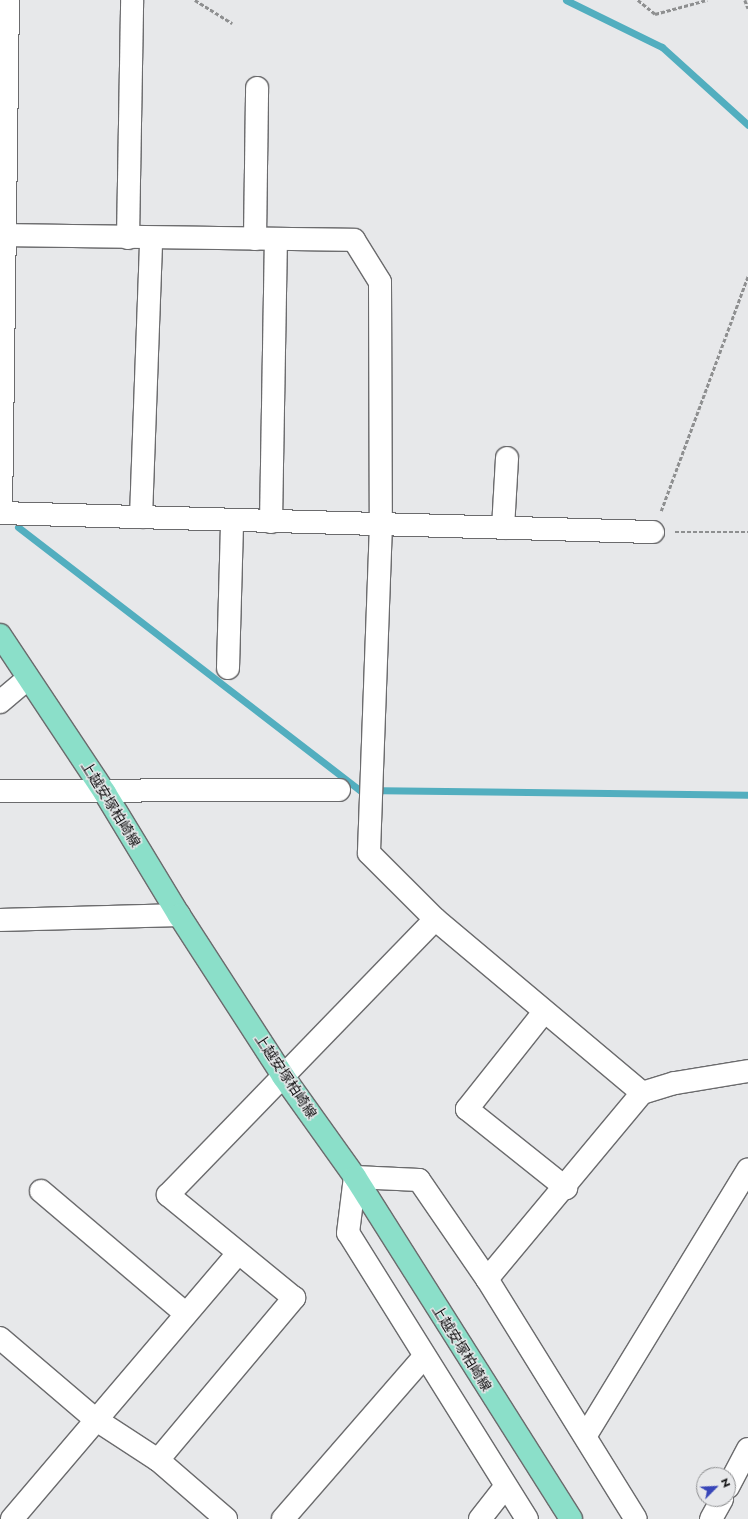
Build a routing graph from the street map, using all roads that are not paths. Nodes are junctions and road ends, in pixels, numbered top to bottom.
1 (8, 0) edge
2 (132, 0) edge
3 (257, 88) dead end
4 (2, 120) edge
5 (6, 236) junction
6 (128, 238) junction
7 (151, 239) junction
8 (265, 240) junction
9 (507, 458) dead end
10 (1, 513) edge
11 (141, 517) junction
12 (232, 522) junction
13 (271, 522) junction
14 (381, 524) junction
15 (503, 528) junction
16 (653, 532) road end
17 (0, 635) edge
18 (228, 668) dead end
19 (27, 679) junction
20 (0, 702) edge
21 (338, 790) dead end
22 (0, 791) edge
23 (106, 793) junction
24 (179, 915) junction
25 (435, 919) junction
26 (0, 920) edge
27 (544, 1012) junction
28 (748, 1072) edge
29 (283, 1076) junction
30 (642, 1093) junction
31 (748, 1170) edge
32 (355, 1177) junction
33 (566, 1188) junction
34 (41, 1191) dead end
35 (238, 1253) junction
36 (487, 1279) junction
37 (186, 1314) junction
38 (0, 1338) edge
39 (424, 1357) junction
40 (95, 1419) junction
41 (586, 1435) junction
42 (748, 1449) edge
43 (158, 1460) junction
44 (736, 1472) edge
45 (505, 1487) junction
46 (718, 1507) edge
47 (12, 1519) edge
48 (226, 1519) edge
49 (283, 1519) edge
50 (480, 1519) edge
51 (527, 1519) edge
52 (570, 1519) edge
53 (636, 1519) edge
54 (711, 1519) edge

1 - 4 street
2 - 6 street
3 - 8 street
4 - 5 street
5 - 6 street
5 - 10 street
6 - 7 street
7 - 8 street
7 - 11 street
8 - 13 street
8 - 14 street
9 - 15 street
10 - 11 street
11 - 12 street
12 - 13 street
12 - 18 street
13 - 14 street
14 - 15 street
14 - 25 street
15 - 16 street
17 - 19 main road, 上越安塚柏崎線
19 - 20 street
19 - 23 main road, 上越安塚柏崎線
21 - 23 street
22 - 23 street
23 - 24 main road, 上越安塚柏崎線
24 - 26 street
24 - 29 main road, 上越安塚柏崎線
25 - 27 street
25 - 29 street
27 - 30 street
27 - 33 street
28 - 30 street
29 - 32 main road, 上越安塚柏崎線
29 - 35 street
30 - 33 street
31 - 41 street
32 - 36 street
32 - 39 street
32 - 52 main road, 上越安塚柏崎線
33 - 36 street
34 - 37 street
35 - 37 street
35 - 43 street
36 - 41 street
37 - 40 street
38 - 40 street
39 - 45 street
39 - 49 street
40 - 43 street
40 - 47 street
41 - 53 street
42 - 44 street
43 - 48 street
45 - 50 street
45 - 51 street
46 - 54 street

